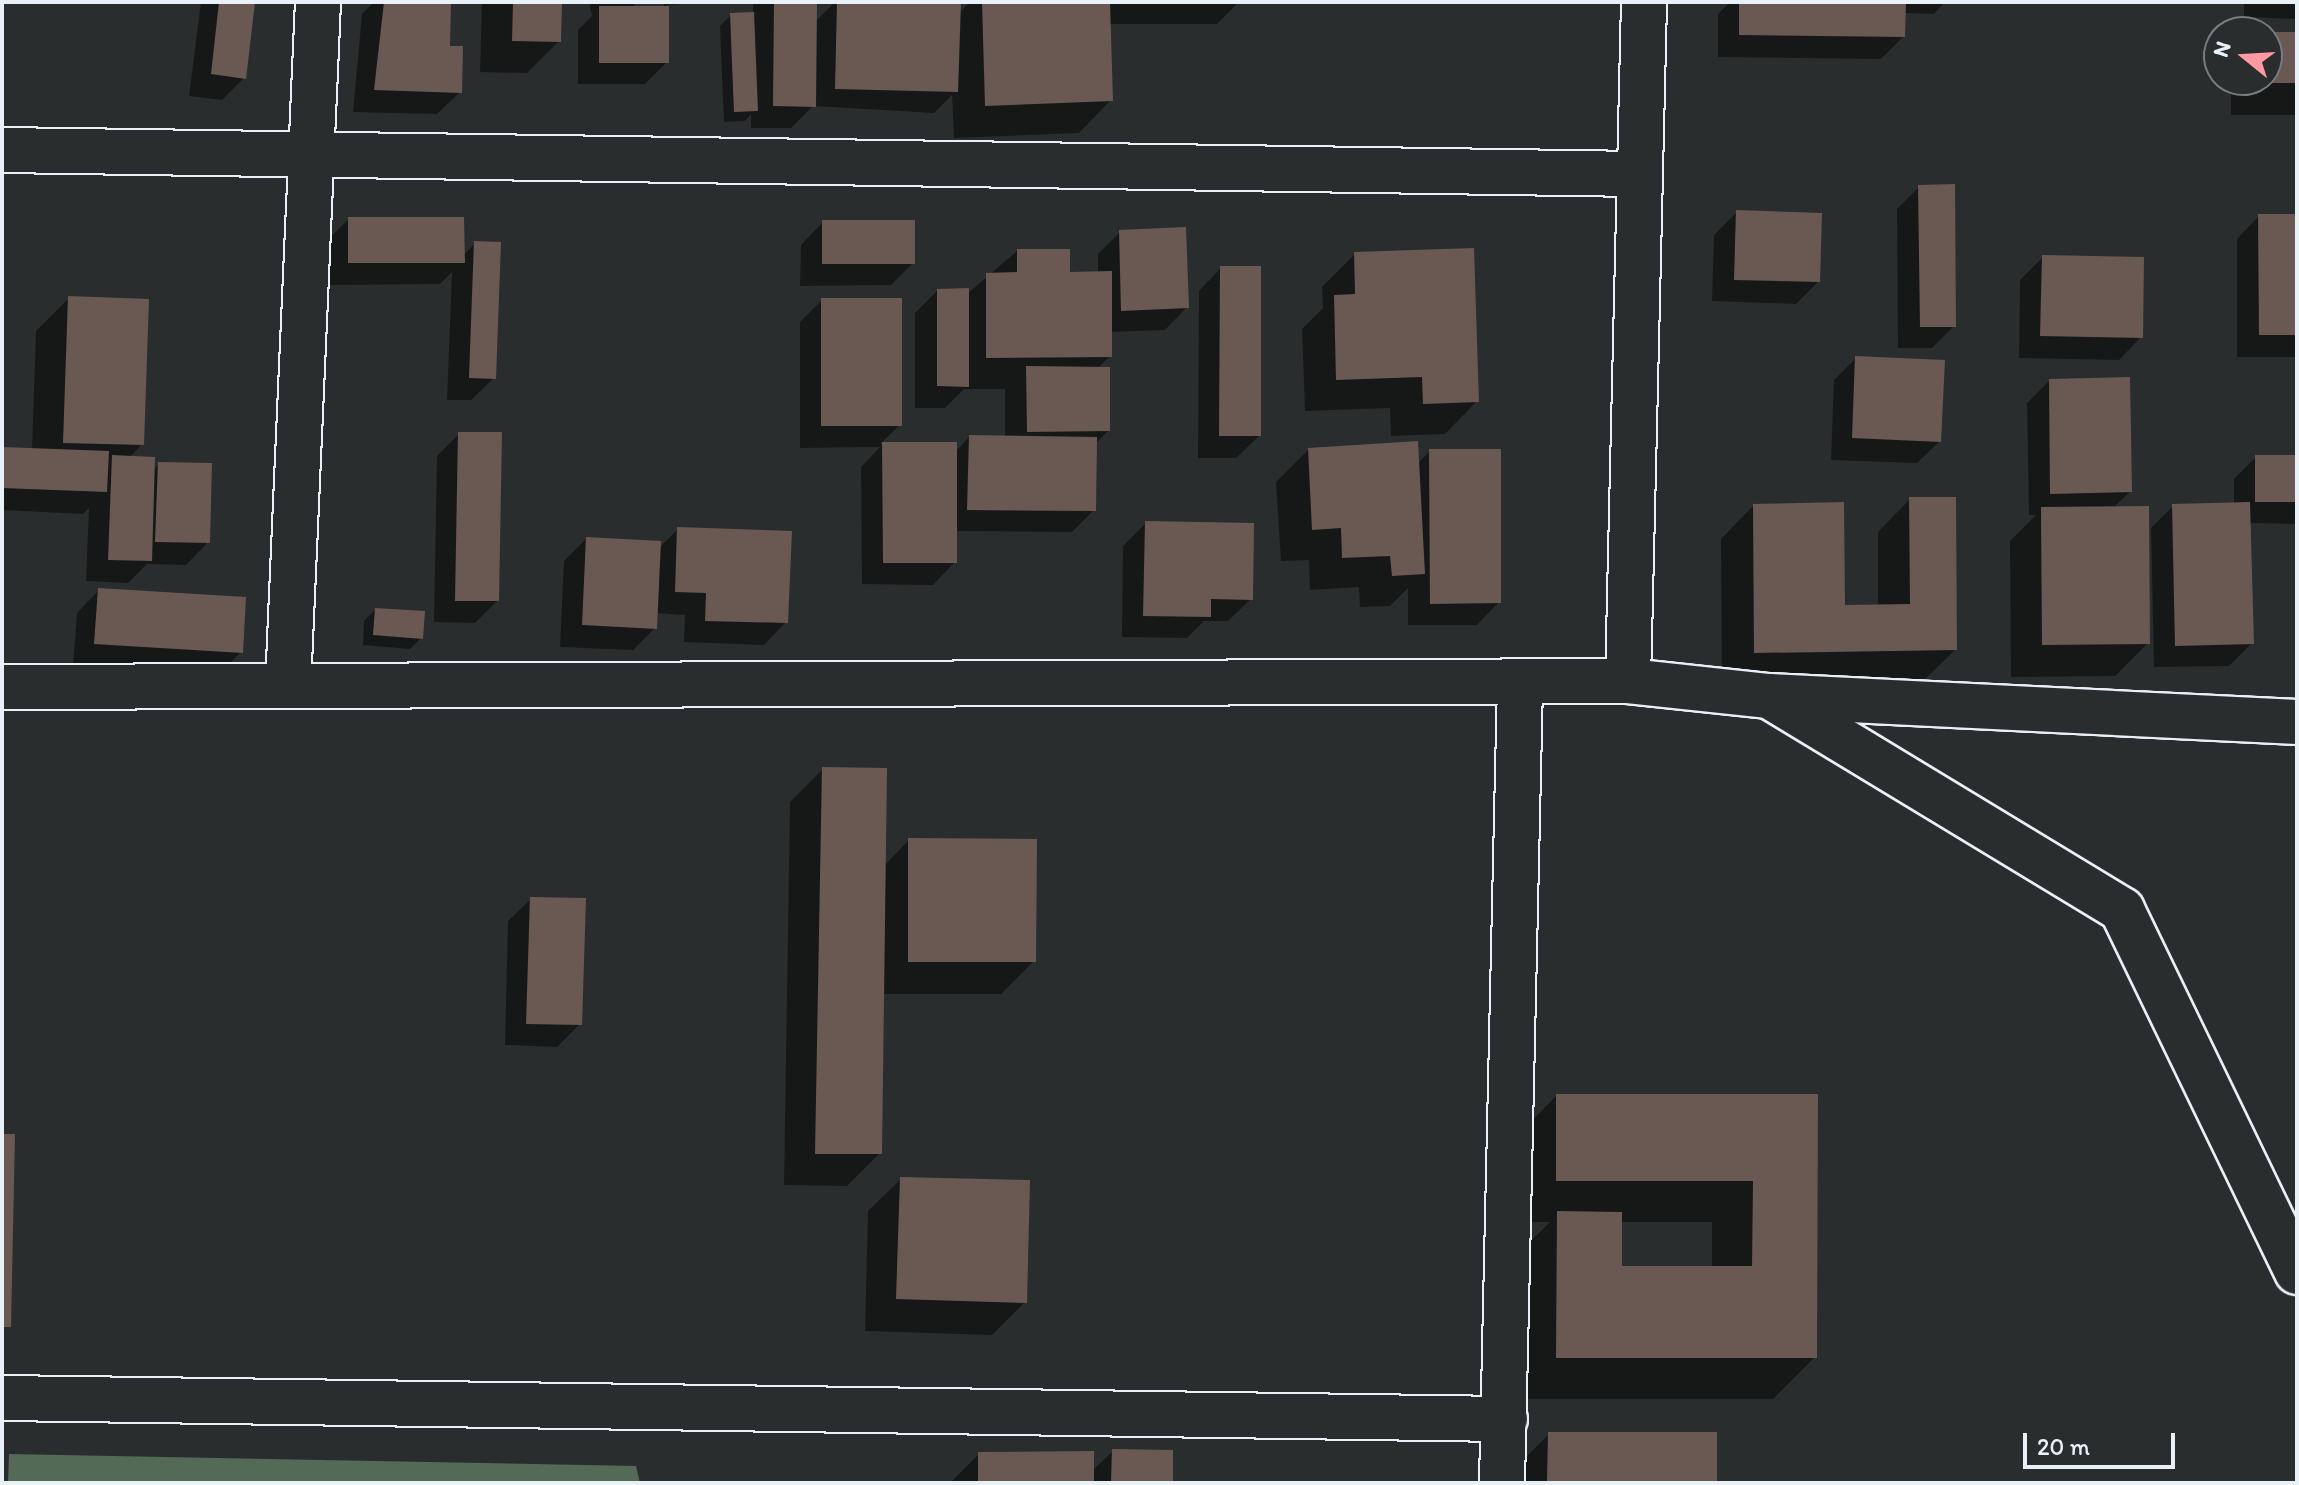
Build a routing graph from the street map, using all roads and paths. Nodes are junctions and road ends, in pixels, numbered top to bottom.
1 (318, 2) edge
2 (1644, 2) edge
3 (2, 150) edge
4 (314, 152) junction
5 (1639, 174) junction
6 (1628, 681) junction
7 (1520, 683) junction
8 (288, 686) junction
9 (2, 687) edge
10 (1769, 696) junction
11 (2297, 722) edge
12 (2297, 1272) edge
13 (2, 1398) edge
14 (1505, 1419) junction
15 (1502, 1483) edge

1 - 4 street
2 - 5 street
3 - 4 street
4 - 5 street
4 - 8 street
5 - 6 street
6 - 7 street
6 - 10 street
7 - 8 street
7 - 14 street
8 - 9 street
10 - 11 street
10 - 12 street
13 - 14 street
14 - 15 street

